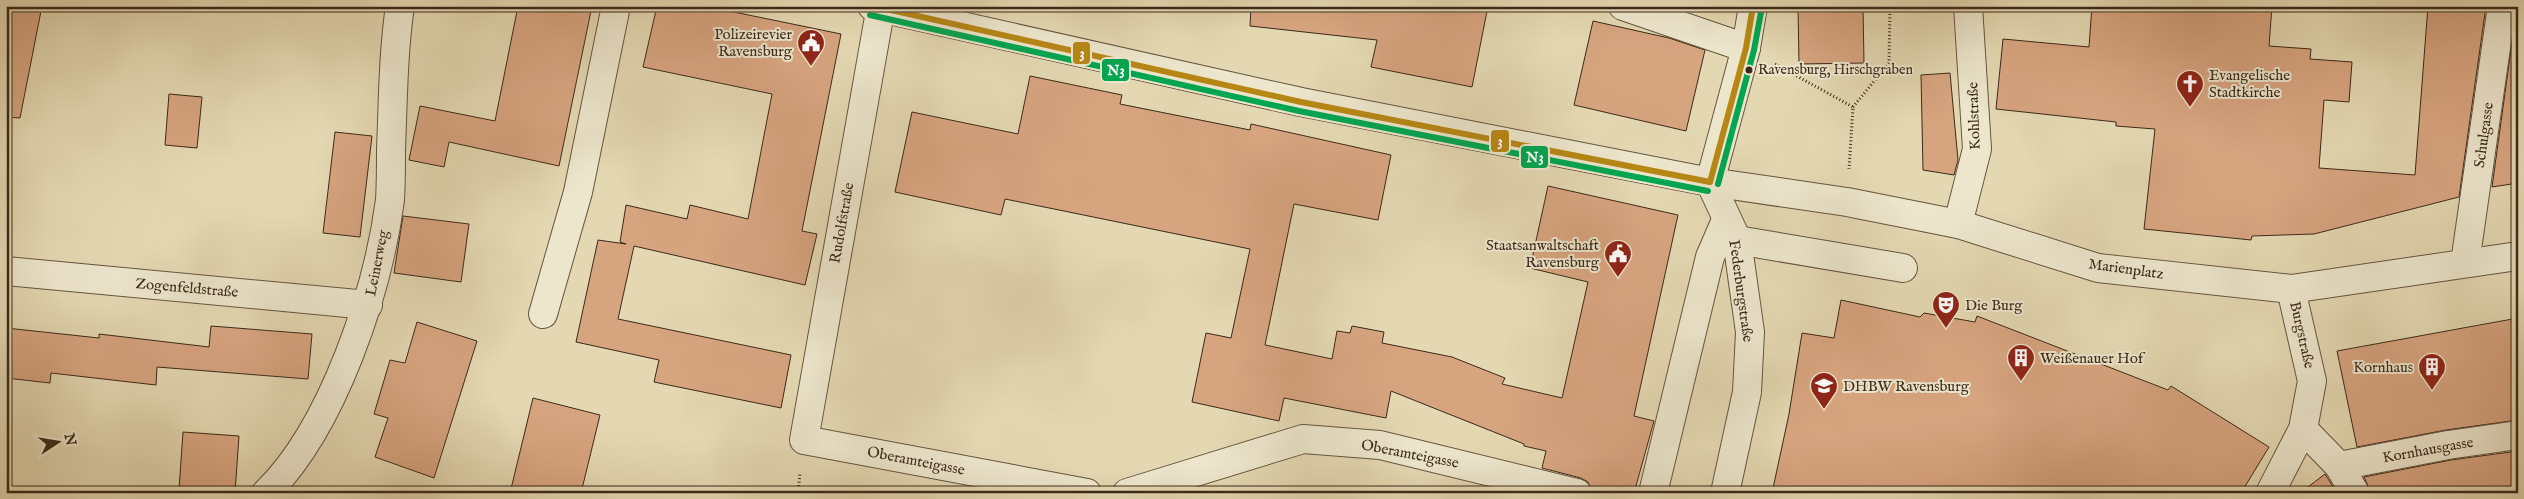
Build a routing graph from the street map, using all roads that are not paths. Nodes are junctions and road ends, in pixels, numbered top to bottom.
1 (400, 6) edge
2 (616, 6) edge
3 (1624, 6) edge
4 (1753, 6) edge
5 (1968, 6) edge
6 (2502, 6) edge
7 (878, 7) edge
8 (1746, 48) junction
9 (1710, 182) junction
10 (1958, 224) junction
11 (1732, 230) junction
12 (2518, 256) edge
13 (2465, 262) junction
14 (1903, 268) dead end
15 (6, 271) edge
16 (2291, 289) junction
17 (368, 305) junction
18 (543, 314) dead end
19 (2303, 429) junction
20 (2518, 436) edge
21 (804, 440) joint
22 (2339, 466) junction
23 (266, 493) edge
24 (1087, 493) edge
25 (1127, 493) edge
26 (1577, 493) edge
27 (1654, 493) edge
28 (1724, 493) edge
29 (2270, 493) edge
30 (2355, 493) edge

1 - 17 street, Leinerweg
2 - 18 street
3 - 8 street
4 - 8 street
5 - 10 street, Kohlstraße
6 - 13 street, Schulgasse
7 - 9 street, Marienplatz
7 - 21 street, Rudolfstraße
8 - 9 street
9 - 10 street, Marienplatz
9 - 11 street, Federburgstraße
10 - 16 street, Marienplatz
11 - 14 street
11 - 27 street
11 - 28 street, Federburgstraße
12 - 13 street, Marienplatz
13 - 16 street, Marienplatz
15 - 17 street, Zogenfeldstraße
16 - 19 street, Burgstraße
17 - 23 street, Leinerweg
19 - 22 street
19 - 29 street, Burgstraße
20 - 22 street, Kornhausgasse
21 - 24 street, Oberamteigasse
22 - 30 street
25 - 26 street, Oberamteigasse

